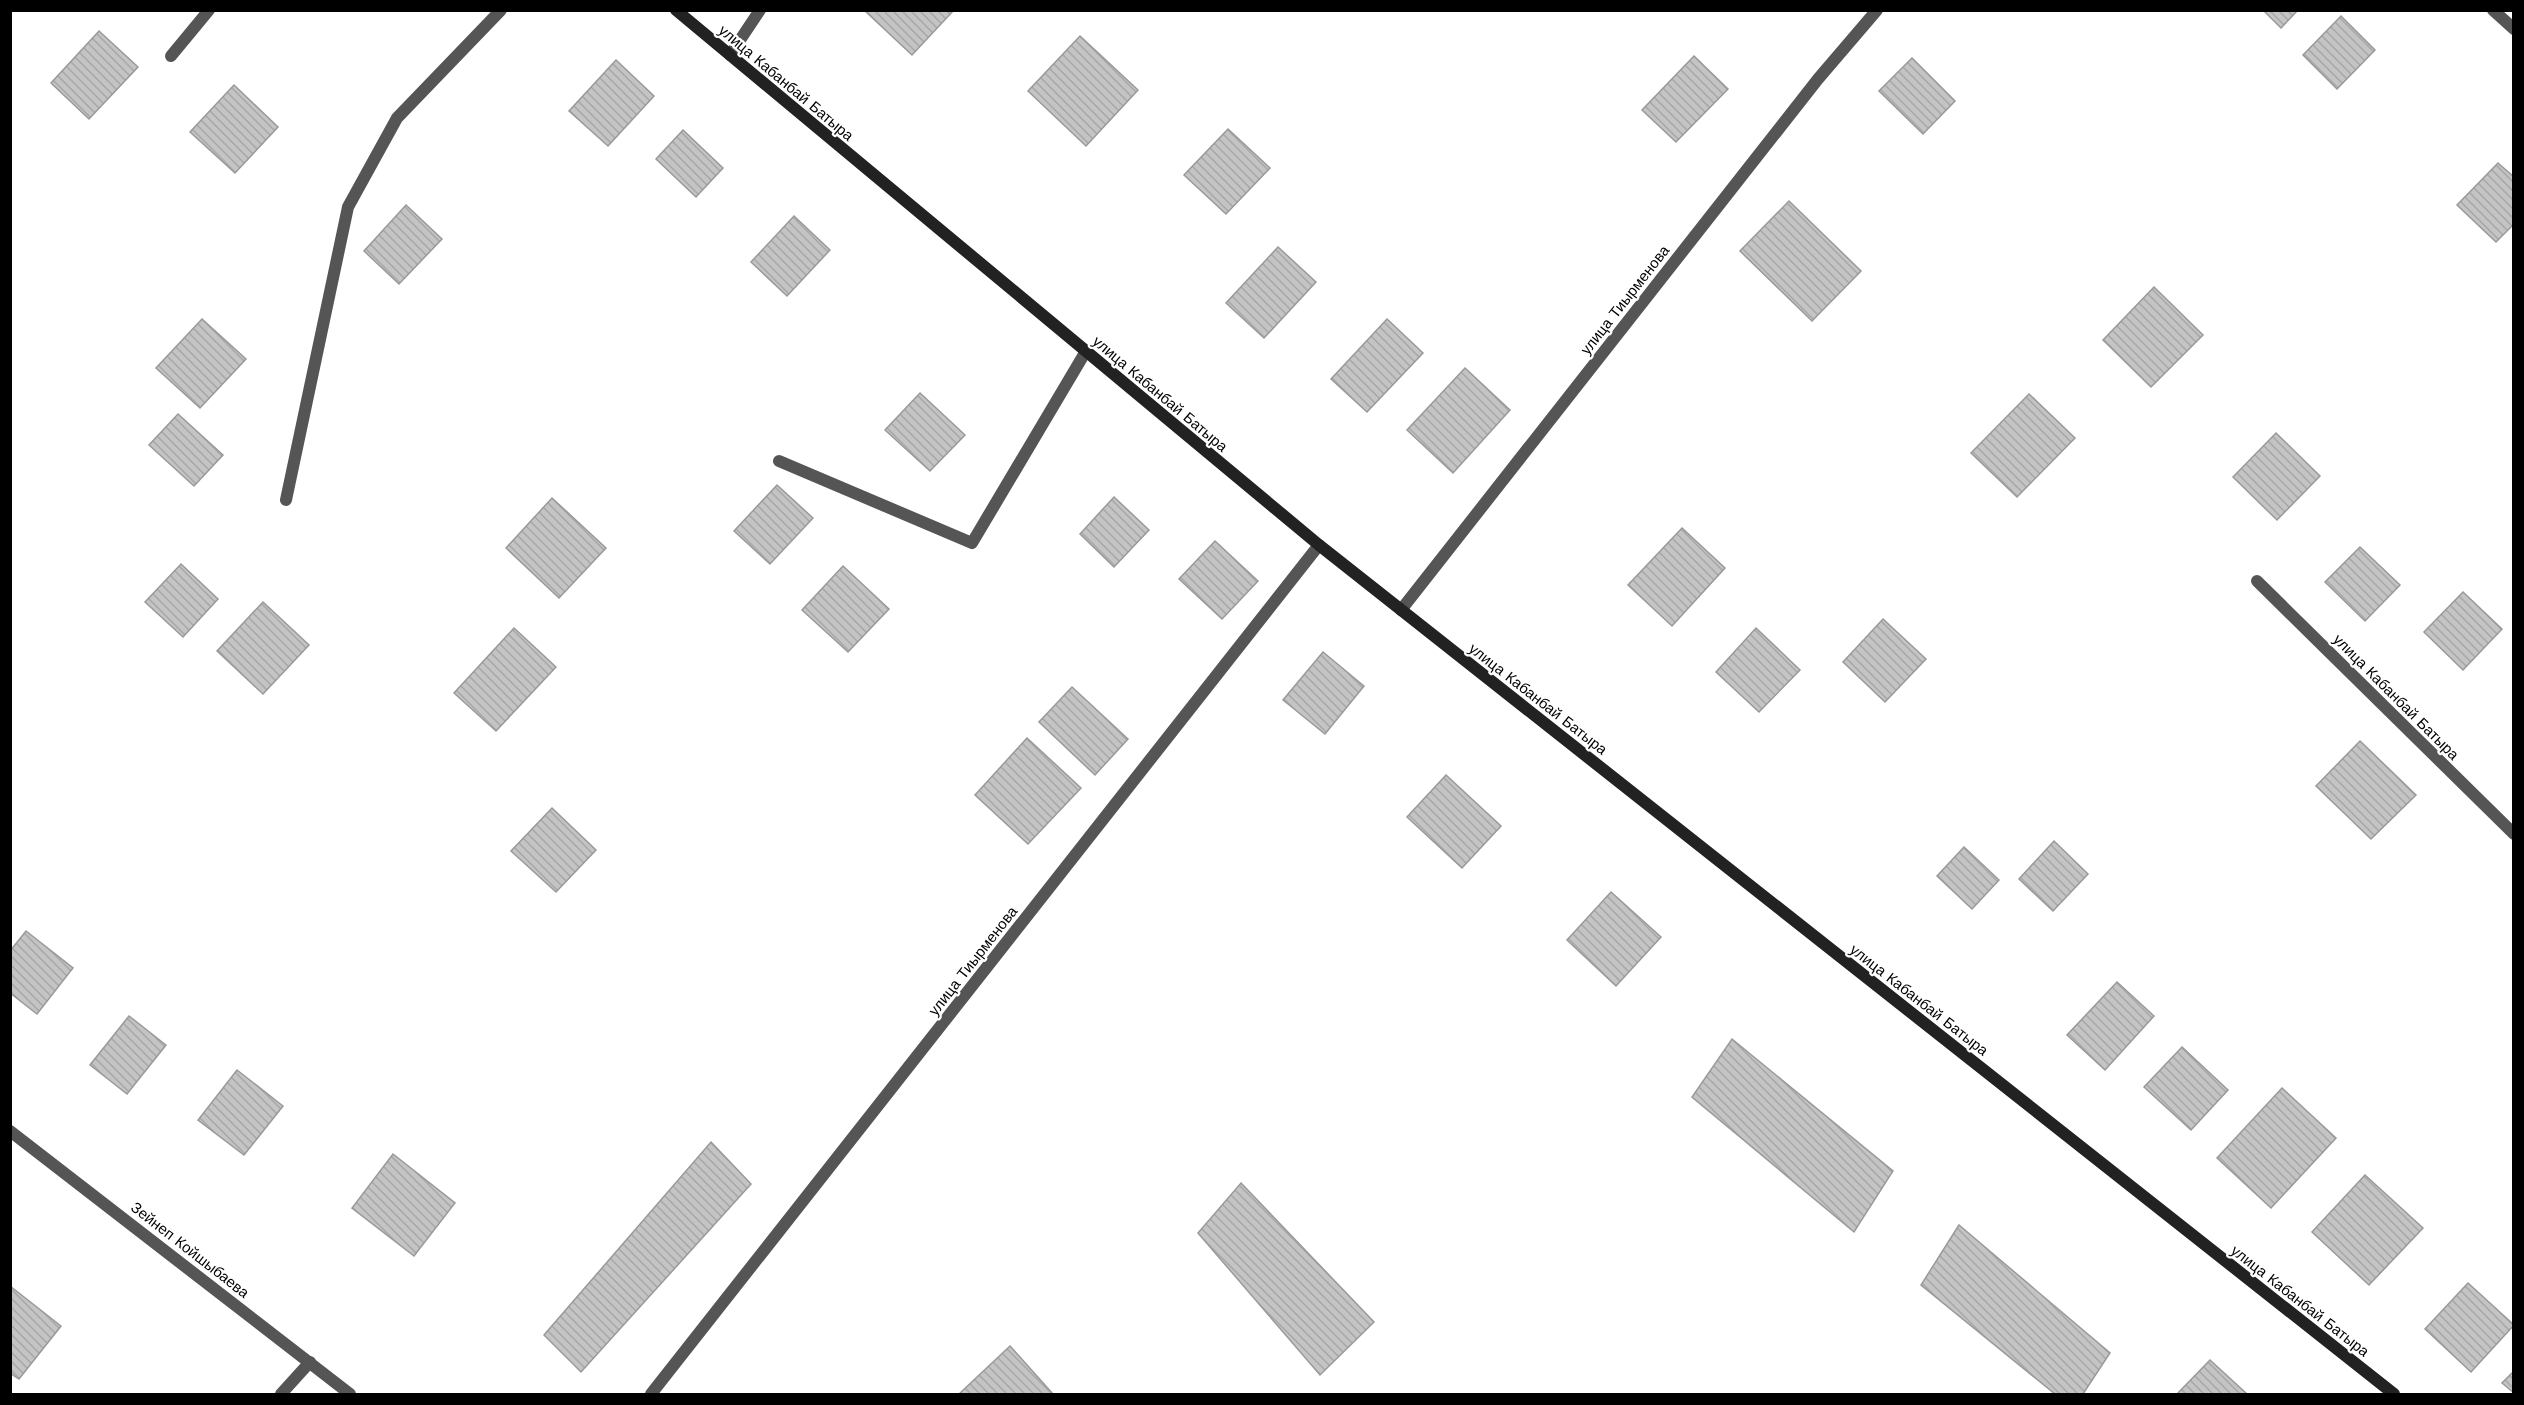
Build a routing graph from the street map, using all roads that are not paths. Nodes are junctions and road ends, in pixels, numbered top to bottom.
1 (208, 10) edge
2 (501, 10) edge
3 (676, 10) edge
4 (760, 10) edge
5 (1877, 10) edge
6 (2493, 10) edge
7 (2514, 29) edge
8 (730, 55) junction
9 (171, 56) dead end
10 (1086, 351) junction
11 (779, 461) dead end
12 (286, 500) dead end
13 (1319, 545) junction
14 (2257, 581) dead end
15 (1401, 610) junction
16 (2514, 834) edge
17 (10, 1131) edge
18 (310, 1362) junction
19 (281, 1395) edge
20 (350, 1395) edge
21 (651, 1395) edge
22 (2394, 1395) edge

1 - 9 street
2 - 12 street
3 - 8 street, улица Кабанбай Батыра
4 - 8 street
5 - 15 street, улица Тиырменова
6 - 7 street
8 - 10 street, улица Кабанбай Батыра
10 - 11 street
10 - 13 street, улица Кабанбай Батыра
13 - 15 street, улица Кабанбай Батыра
13 - 21 street, улица Тиырменова
14 - 16 street, улица Кабанбай Батыра
15 - 22 street, улица Кабанбай Батыра
17 - 18 street, Зейнеп Койшыбаева
18 - 19 street
18 - 20 street, Зейнеп Койшыбаева

